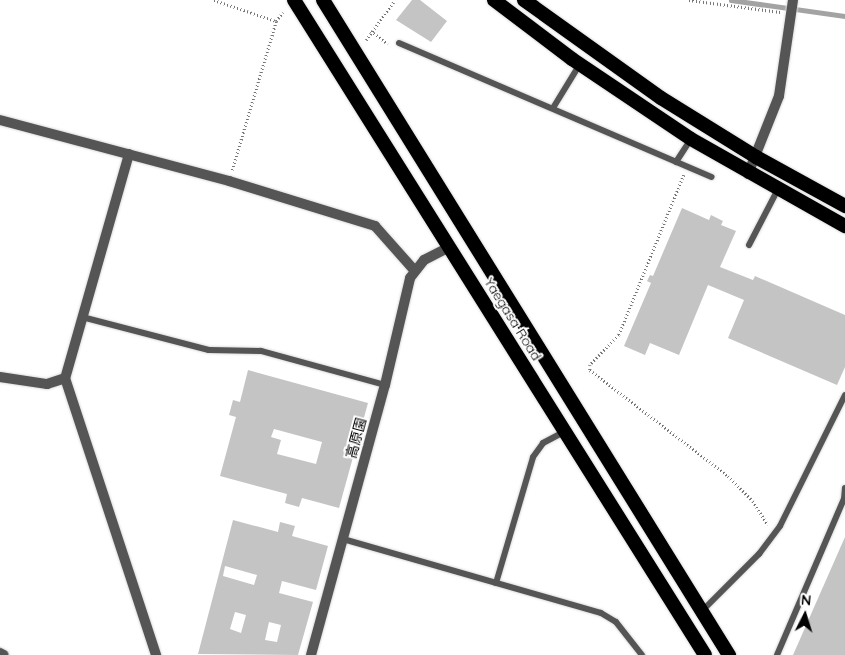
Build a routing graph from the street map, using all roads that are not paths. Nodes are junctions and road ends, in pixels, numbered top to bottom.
1 (294, 0) edge
2 (323, 0) edge
3 (494, 0) edge
4 (524, 0) edge
5 (793, 0) edge
6 (399, 43) dead end
7 (580, 64) junction
8 (553, 108) junction
9 (0, 120) edge
10 (691, 139) junction
11 (129, 154) junction
12 (756, 157) junction
13 (676, 162) junction
14 (748, 174) junction
15 (712, 177) dead end
16 (777, 191) junction
17 (845, 206) edge
18 (845, 226) edge
19 (749, 245) dead end
20 (450, 247) junction
21 (414, 270) junction
22 (82, 317) junction
23 (0, 377) edge
24 (66, 378) junction
25 (385, 385) junction
26 (845, 395) edge
27 (566, 432) junction
28 (845, 488) edge
29 (844, 499) edge
30 (343, 539) junction
31 (496, 583) junction
32 (701, 612) junction
33 (0, 653) edge
34 (4, 655) edge
35 (156, 655) edge
36 (310, 655) edge
37 (642, 655) edge
38 (705, 655) edge
39 (729, 655) edge
40 (777, 655) edge

1 - 20 highway, Yaegasa Road
2 - 32 highway, Yaegasa Road
3 - 7 highway
4 - 12 highway
5 - 12 street
6 - 8 lane
7 - 8 lane
7 - 10 highway
8 - 13 lane
9 - 11 street
10 - 13 lane
10 - 14 highway
11 - 21 street
11 - 22 street
12 - 14 street
12 - 17 highway
13 - 15 lane
14 - 16 highway
16 - 18 highway
16 - 19 lane
20 - 21 street
20 - 27 highway, Yaegasa Road
21 - 25 street, 高原園
22 - 24 street
22 - 25 lane
23 - 24 street
24 - 35 street
25 - 30 street, 高原園
26 - 32 lane
27 - 31 lane
27 - 38 highway, Yaegasa Road
28 - 29 lane
29 - 40 lane
30 - 31 lane
30 - 36 street, 高原園
31 - 37 lane
32 - 39 highway, Yaegasa Road
33 - 34 street

